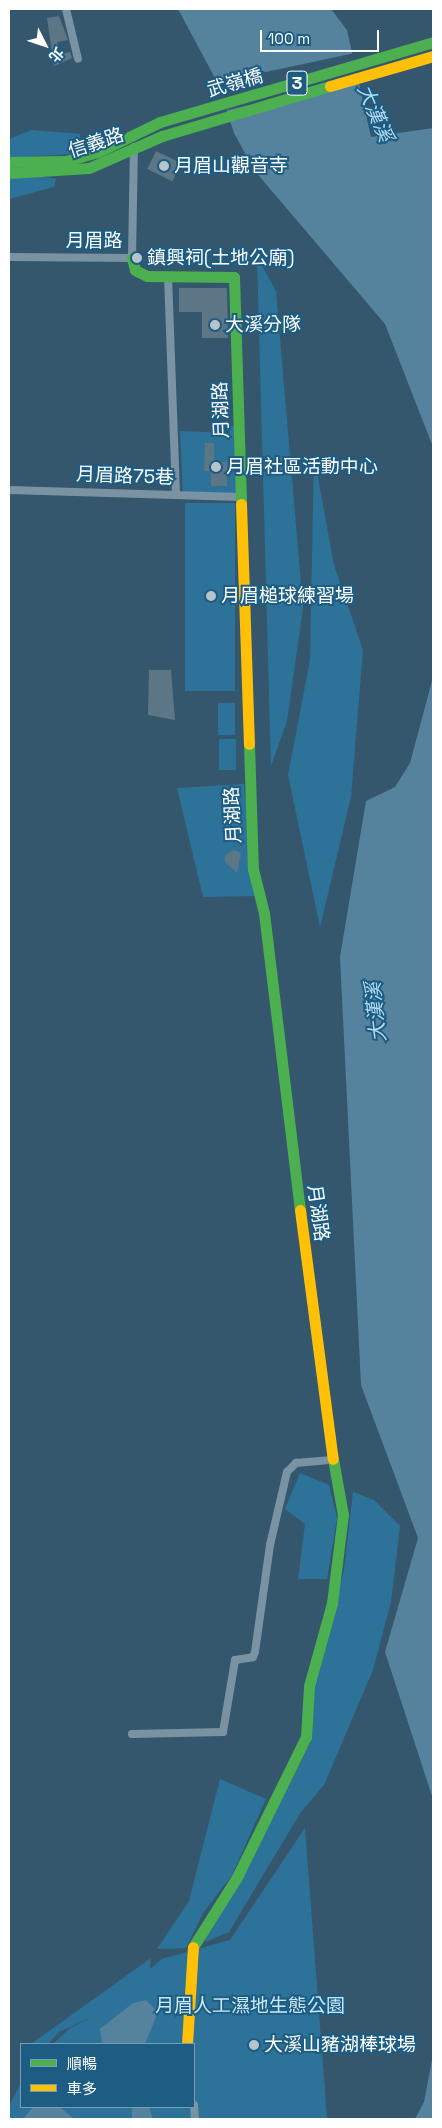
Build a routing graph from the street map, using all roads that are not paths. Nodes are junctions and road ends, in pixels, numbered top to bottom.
1 (66, 9) edge
2 (433, 42) edge
3 (433, 56) edge
4 (78, 60) dead end
5 (160, 122) joint
6 (137, 135) junction
7 (162, 136) joint
8 (133, 150) junction
9 (9, 162) edge
10 (9, 173) edge
11 (9, 257) edge
12 (132, 258) junction
13 (168, 276) junction
14 (9, 490) edge
15 (176, 494) junction
16 (241, 497) junction
17 (332, 1460) junction
18 (132, 1734) dead end
19 (187, 2043) edge

1 - 4 street
2 - 5 street, 武嶺橋 / 3
3 - 7 street, 武嶺橋 / 3
5 - 6 street, 信義路 / 3
6 - 8 street, 月眉路
6 - 9 street, 信義路 / 3
7 - 8 street, 信義路 / 3
8 - 10 street, 信義路 / 3
8 - 12 street, 月眉路
11 - 12 street, 月眉路
12 - 13 street, 月湖路
13 - 15 street
13 - 16 street, 月湖路
14 - 15 street, 月眉路75巷
15 - 16 street, 月眉路75巷
16 - 17 street, 月湖路
17 - 18 street
17 - 19 street, 月湖路

